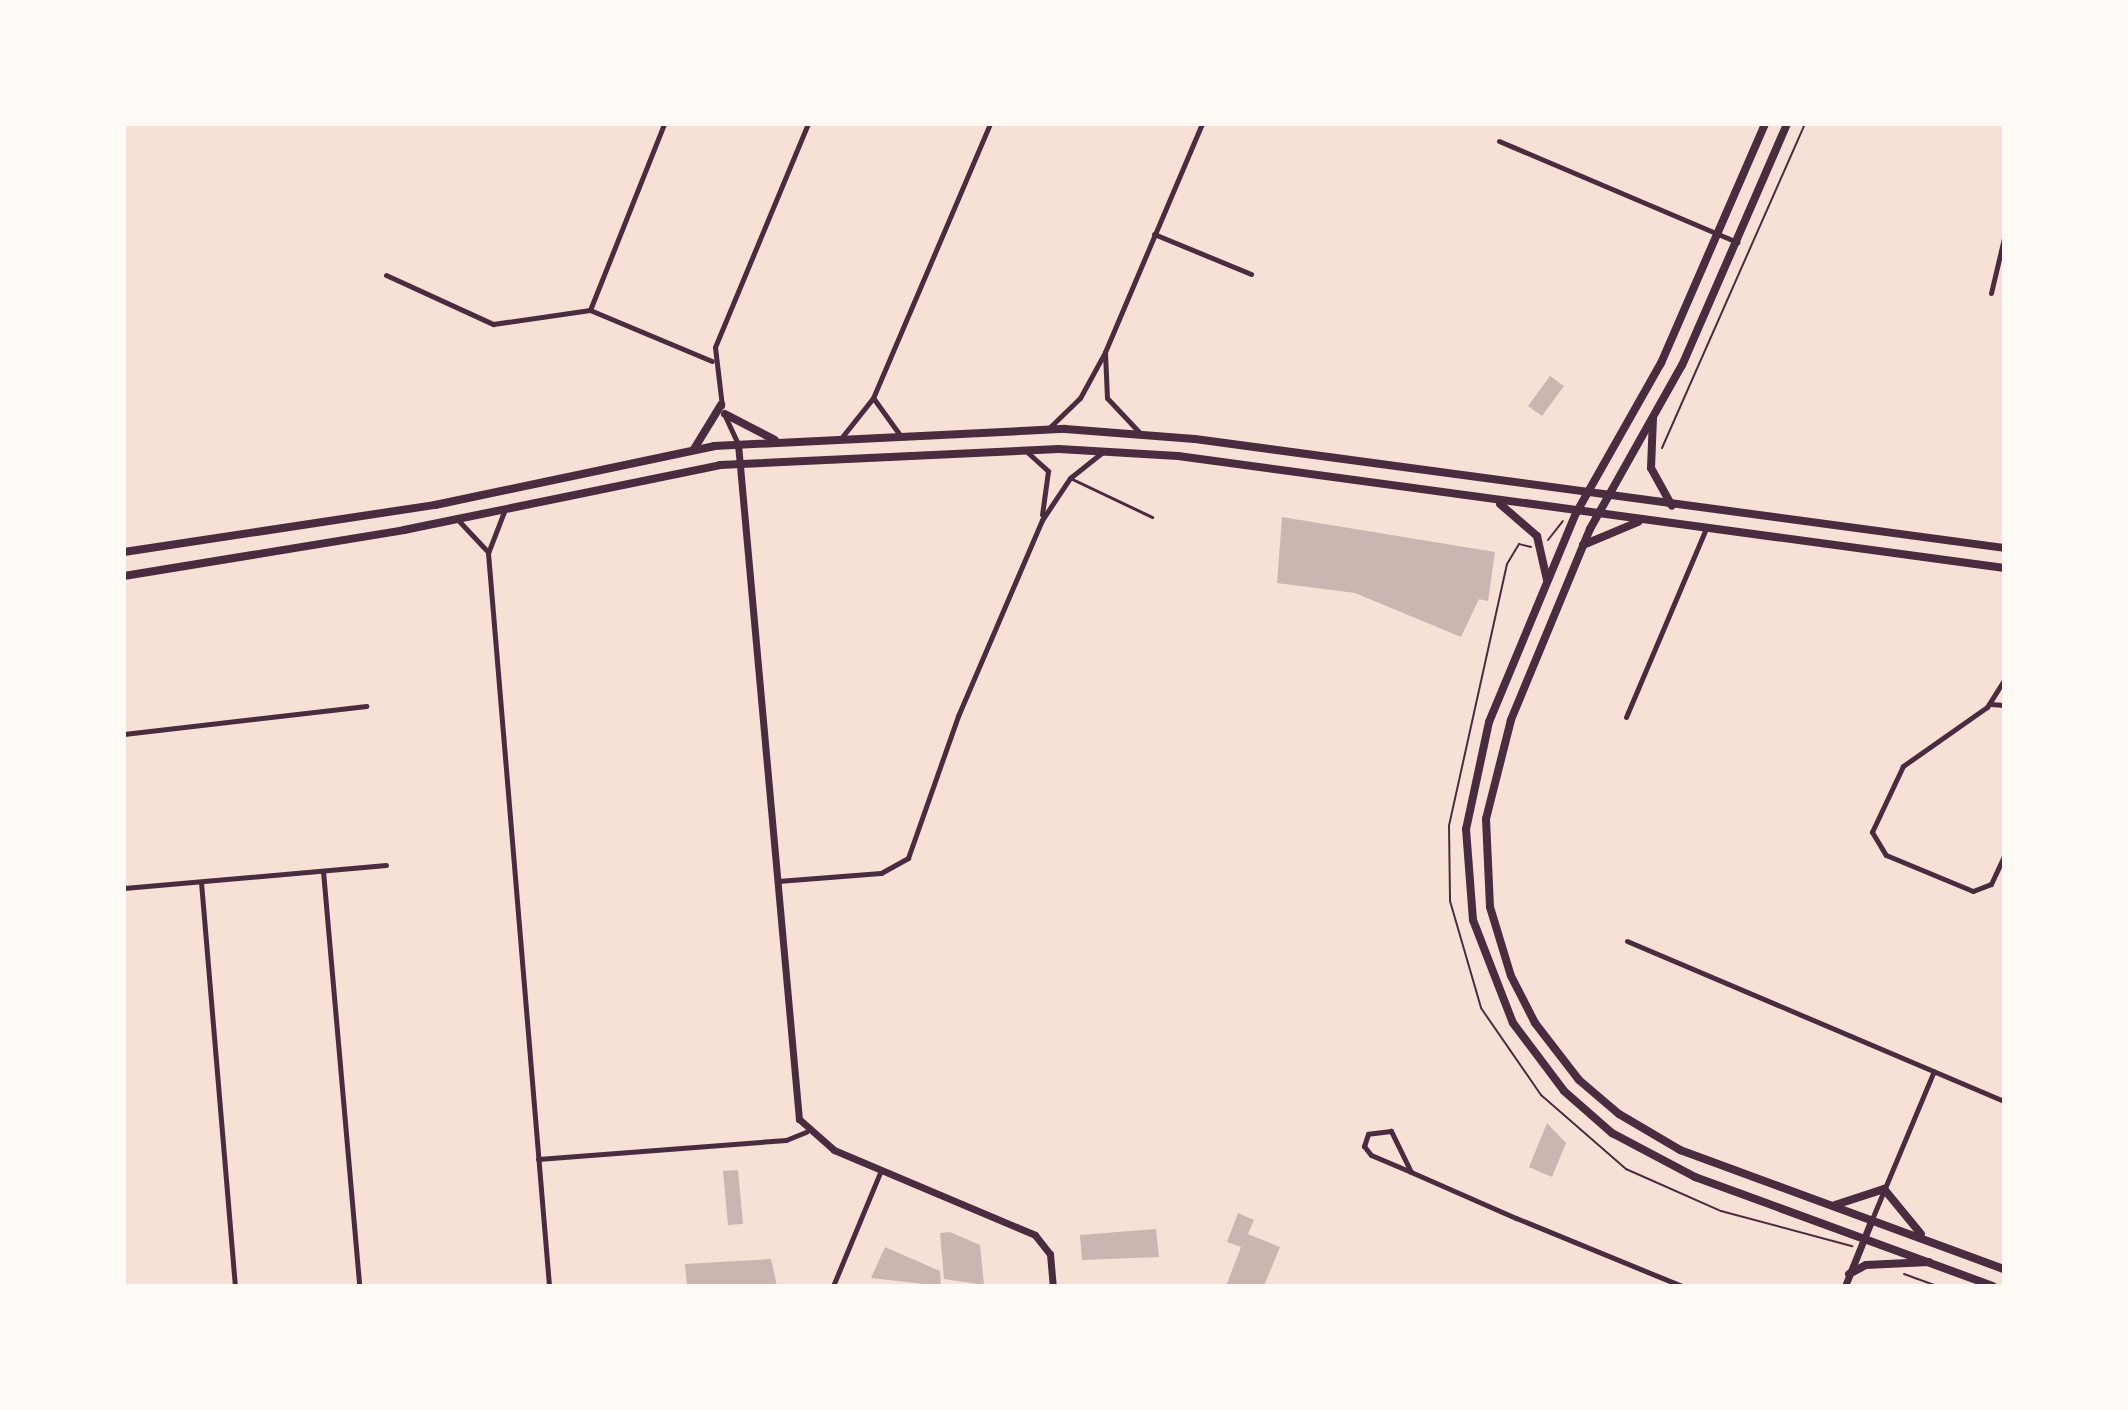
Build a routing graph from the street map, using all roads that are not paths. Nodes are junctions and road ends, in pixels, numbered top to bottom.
1 (664, 124) edge
2 (808, 124) edge
3 (990, 124) edge
4 (1202, 124) edge
5 (1765, 124) edge
6 (1787, 124) edge
7 (1499, 141) dead end
8 (1154, 234) junction
9 (1717, 234) junction
10 (2004, 238) edge
11 (1737, 242) junction
12 (1251, 274) dead end
13 (386, 275) dead end
14 (1991, 293) dead end
15 (590, 310) junction
16 (1105, 352) junction
17 (712, 361) junction
18 (873, 398) junction
19 (723, 409) junction
20 (1653, 417) junction
21 (1048, 429) junction
22 (1140, 433) junction
23 (900, 435) junction
24 (842, 437) junction
25 (775, 440) junction
26 (738, 444) junction
27 (693, 449) junction
28 (1024, 450) junction
29 (1105, 450) junction
30 (742, 463) junction
31 (1070, 478) junction
32 (1585, 495) junction
33 (1607, 498) junction
34 (1499, 503) junction
35 (1672, 506) junction
36 (506, 508) junction
37 (1576, 513) junction
38 (1596, 516) junction
39 (1152, 517) dead end
40 (458, 520) junction
41 (1042, 520) junction
42 (1639, 522) junction
43 (1705, 531) junction
44 (1583, 545) junction
45 (2004, 548) edge
46 (124, 552) edge
47 (488, 553) junction
48 (2004, 568) edge
49 (124, 576) edge
50 (1547, 581) junction
51 (2004, 680) edge
52 (1990, 704) junction
53 (2004, 705) edge
54 (366, 706) dead end
55 (1626, 717) dead end
56 (124, 734) edge
57 (1873, 843) junction
58 (1866, 846) dead end
59 (2004, 856) edge
60 (386, 865) dead end
61 (323, 871) junction
62 (778, 881) junction
63 (201, 882) junction
64 (124, 888) edge
65 (1627, 941) dead end
66 (1934, 1071) junction
67 (2004, 1101) edge
68 (806, 1132) junction
69 (538, 1159) junction
70 (881, 1169) junction
71 (1411, 1172) junction
72 (1884, 1189) junction
73 (1834, 1205) junction
74 (1872, 1219) junction
75 (1865, 1236) junction
76 (1923, 1236) junction
77 (1938, 1262) junction
78 (2004, 1269) edge
79 (1849, 1274) junction
80 (235, 1286) edge
81 (359, 1286) edge
82 (549, 1286) edge
83 (833, 1286) edge
84 (1053, 1286) edge
85 (1682, 1286) edge
86 (1845, 1286) edge
87 (1993, 1286) edge

1 - 15 street
2 - 17 street
3 - 18 street
4 - 8 street
5 - 9 main road
6 - 11 main road
7 - 9 street
8 - 12 street
8 - 16 street
9 - 11 street
9 - 32 main road
10 - 14 street
11 - 20 main road
13 - 15 street
15 - 17 street
16 - 21 street
16 - 22 street
17 - 19 street
18 - 23 street
18 - 24 street
19 - 25 main road
19 - 26 street
19 - 27 main road
20 - 33 main road
20 - 35 main road
21 - 22 main road
21 - 23 main road
22 - 32 main road
23 - 24 main road
24 - 25 main road
25 - 26 main road
26 - 27 main road
26 - 30 street
27 - 46 main road
28 - 29 main road
28 - 30 main road
28 - 41 street
29 - 31 street
29 - 34 main road
30 - 36 main road
30 - 62 street
31 - 39 lane
31 - 41 street
32 - 33 main road
32 - 37 main road
33 - 35 main road
33 - 38 main road
34 - 37 main road
34 - 50 main road
35 - 45 main road
36 - 40 main road
36 - 47 street
37 - 38 main road
37 - 50 main road
38 - 42 main road
38 - 44 main road
40 - 47 street
40 - 49 main road
41 - 62 street
42 - 43 main road
42 - 44 main road
43 - 48 main road
43 - 55 street
44 - 73 main road
47 - 69 street
50 - 75 main road
51 - 52 street
52 - 53 street
52 - 57 street
54 - 56 street
57 - 58 street
57 - 59 street
60 - 61 street
61 - 63 street
61 - 81 street
62 - 68 street
63 - 64 street
63 - 80 street
65 - 66 street
66 - 67 street
66 - 72 street
68 - 69 street
68 - 70 street
69 - 82 street
70 - 83 street
70 - 84 street
71 - 71 street
71 - 85 street
72 - 73 main road
72 - 74 street
72 - 76 main road
73 - 74 main road
74 - 75 street
74 - 76 main road
75 - 77 main road
75 - 79 street
76 - 78 main road
77 - 79 main road
77 - 87 main road
79 - 86 street

